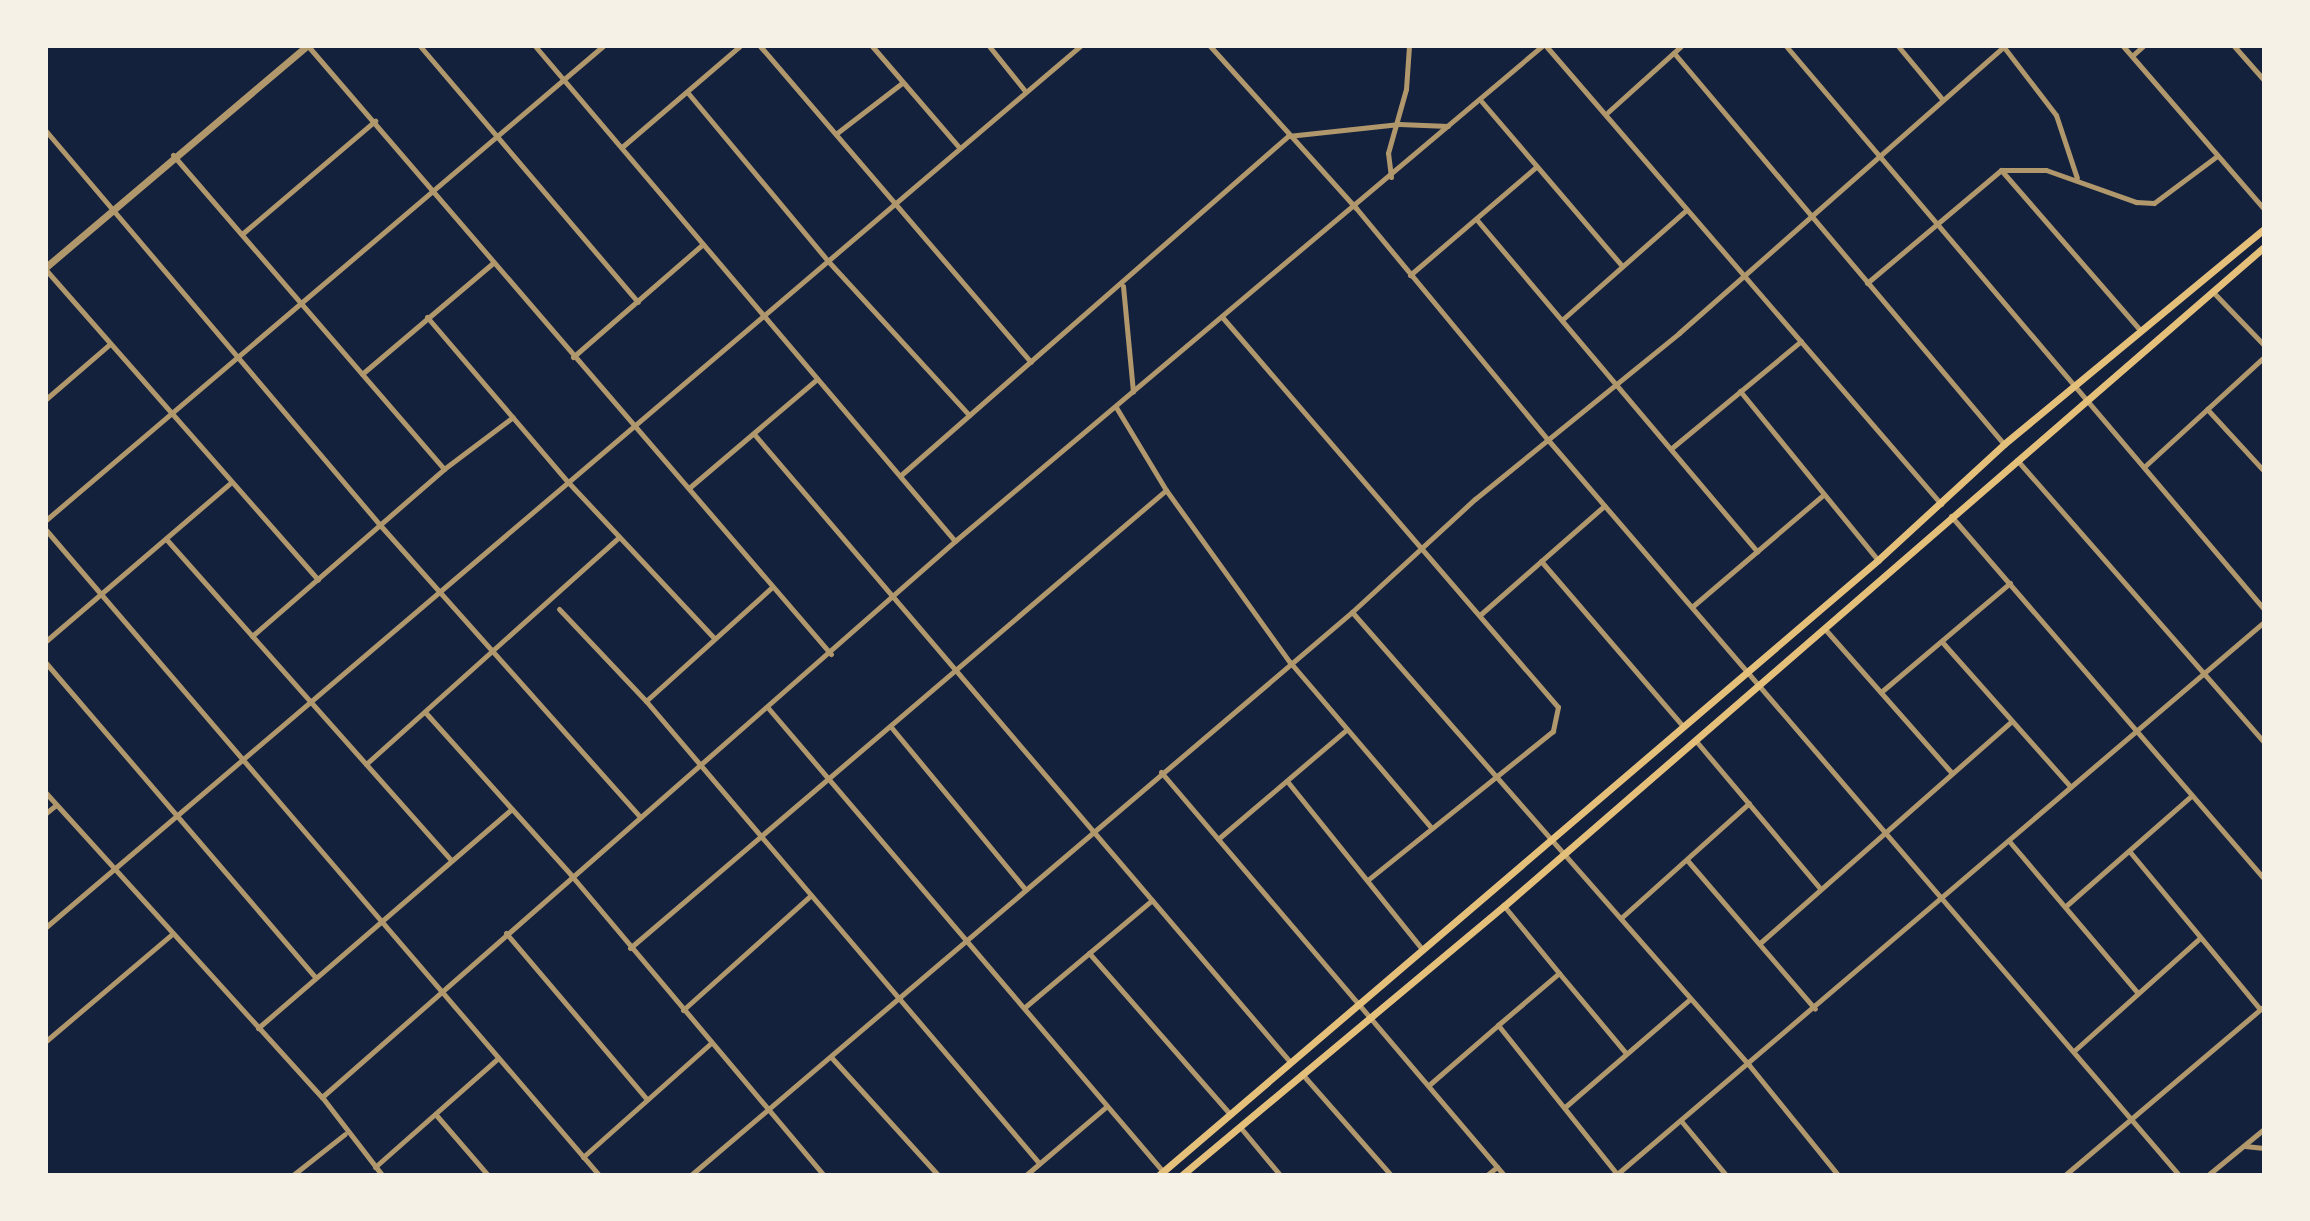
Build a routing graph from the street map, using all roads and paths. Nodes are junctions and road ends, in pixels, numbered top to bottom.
1 (308, 46) edge
2 (420, 46) edge
3 (535, 46) edge
4 (603, 46) edge
5 (740, 46) edge
6 (760, 46) edge
7 (872, 46) edge
8 (989, 46) edge
9 (1080, 46) edge
10 (1210, 46) edge
11 (1409, 46) edge
12 (1544, 46) edge
13 (1681, 46) edge
14 (1786, 46) edge
15 (1898, 46) edge
16 (2004, 46) edge
17 (2123, 46) edge
18 (2143, 46) edge
19 (2234, 46) edge
20 (1674, 53) junction
21 (2132, 56) junction
22 (563, 80) junction
23 (2264, 80) edge
24 (902, 83) junction
25 (1025, 91) junction
26 (688, 93) junction
27 (1943, 100) junction
28 (1482, 102) junction
29 (1608, 112) junction
30 (375, 121) junction
31 (1399, 124) junction
32 (1449, 126) junction
33 (46, 131) edge
34 (837, 133) junction
35 (496, 136) junction
36 (1288, 136) junction
37 (622, 147) junction
38 (959, 147) junction
39 (173, 155) junction
40 (2217, 156) junction
41 (1879, 157) junction
42 (1536, 167) junction
43 (2001, 170) junction
44 (1391, 177) junction
45 (2077, 178) junction
46 (435, 192) junction
47 (895, 204) junction
48 (113, 206) junction
49 (1356, 208) junction
50 (2264, 209) edge
51 (1686, 210) junction
52 (1811, 217) junction
53 (1477, 220) junction
54 (1935, 221) junction
55 (2264, 229) edge
56 (242, 234) junction
57 (703, 244) junction
58 (2264, 247) edge
59 (828, 261) junction
60 (493, 263) junction
61 (1621, 265) junction
62 (46, 269) edge
63 (1410, 275) junction
64 (1743, 275) junction
65 (1867, 283) junction
66 (1123, 285) junction
67 (2212, 291) junction
68 (638, 302) junction
69 (302, 305) junction
70 (761, 313) junction
71 (427, 317) junction
72 (1223, 318) junction
73 (1563, 319) junction
74 (2141, 331) junction
75 (1801, 341) junction
76 (110, 344) junction
77 (2264, 345) edge
78 (238, 357) junction
79 (573, 357) junction
80 (2264, 357) edge
81 (1031, 362) junction
82 (362, 374) junction
83 (817, 379) junction
84 (1618, 384) junction
85 (2077, 388) junction
86 (1740, 391) junction
87 (1133, 393) junction
88 (46, 399) edge
89 (2088, 401) junction
90 (1116, 407) junction
91 (2207, 409) junction
92 (969, 415) junction
93 (171, 416) junction
94 (513, 417) junction
95 (634, 428) junction
96 (754, 434) junction
97 (1549, 441) junction
98 (2004, 444) junction
99 (1673, 447) junction
100 (2017, 460) junction
101 (2144, 467) junction
102 (444, 469) junction
103 (2264, 471) edge
104 (901, 475) junction
105 (568, 482) junction
106 (229, 484) junction
107 (689, 488) junction
108 (1166, 490) junction
109 (1824, 494) junction
110 (1941, 504) junction
111 (1604, 506) junction
112 (1951, 516) junction
113 (46, 520) edge
114 (380, 525) junction
115 (46, 530) edge
116 (618, 538) junction
117 (167, 540) junction
118 (955, 541) junction
119 (1420, 548) junction
120 (1757, 551) junction
121 (1878, 560) junction
122 (1541, 561) junction
123 (318, 580) junction
124 (2010, 583) junction
125 (771, 588) junction
126 (100, 593) junction
127 (440, 593) junction
128 (893, 598) junction
129 (1693, 606) junction
130 (559, 609) dead end
131 (2264, 609) edge
132 (1352, 612) junction
133 (1481, 614) junction
134 (2264, 622) edge
135 (1824, 628) junction
136 (252, 636) junction
137 (713, 637) junction
138 (46, 641) edge
139 (1943, 643) junction
140 (494, 654) junction
141 (831, 654) junction
142 (1289, 661) junction
143 (46, 663) edge
144 (957, 668) junction
145 (1746, 670) junction
146 (2203, 672) junction
147 (1759, 685) junction
148 (1881, 692) junction
149 (308, 701) junction
150 (646, 701) junction
151 (769, 709) junction
152 (425, 712) junction
153 (2011, 722) junction
154 (1683, 726) junction
155 (891, 727) junction
156 (1346, 730) junction
157 (2134, 730) junction
158 (1696, 741) junction
159 (2264, 742) edge
160 (242, 759) junction
161 (366, 764) junction
162 (700, 765) junction
163 (1161, 772) junction
164 (1952, 773) junction
165 (1497, 774) junction
166 (827, 780) junction
167 (1287, 781) junction
168 (2069, 785) junction
169 (46, 793) edge
170 (2191, 796) junction
171 (1749, 803) junction
172 (56, 805) junction
173 (512, 809) junction
174 (46, 813) edge
175 (177, 816) junction
176 (639, 816) junction
177 (1431, 827) junction
178 (1092, 830) junction
179 (1883, 833) junction
180 (762, 838) junction
181 (1550, 838) junction
182 (1218, 839) junction
183 (2009, 841) junction
184 (2130, 852) junction
185 (1564, 853) junction
186 (450, 859) junction
187 (1687, 860) junction
188 (113, 871) junction
189 (571, 875) junction
190 (2264, 879) edge
191 (1368, 880) junction
192 (1820, 888) junction
193 (1025, 889) junction
194 (811, 895) junction
195 (1943, 898) junction
196 (1152, 900) junction
197 (2067, 905) junction
198 (1504, 906) junction
199 (1621, 918) junction
200 (383, 919) junction
201 (46, 927) edge
202 (506, 933) junction
203 (171, 935) junction
204 (2200, 938) junction
205 (968, 941) junction
206 (1760, 943) junction
207 (630, 948) junction
208 (1422, 949) junction
209 (1089, 953) junction
210 (1559, 973) junction
211 (314, 976) junction
212 (439, 989) junction
213 (2137, 992) junction
214 (901, 997) junction
215 (1690, 999) junction
216 (1358, 1003) junction
217 (1025, 1007) junction
218 (2262, 1007) edge
219 (1815, 1009) junction
220 (683, 1010) junction
221 (1370, 1017) junction
222 (1498, 1025) junction
223 (258, 1028) junction
224 (46, 1041) edge
225 (711, 1043) junction
226 (2075, 1050) junction
227 (1626, 1053) junction
228 (831, 1057) junction
229 (498, 1058) junction
230 (1291, 1063) junction
231 (1749, 1065) junction
232 (1303, 1075) junction
233 (1429, 1085) junction
234 (322, 1097) junction
235 (647, 1099) junction
236 (1106, 1107) junction
237 (1565, 1107) junction
238 (768, 1110) junction
239 (1230, 1114) junction
240 (437, 1116) junction
241 (2131, 1118) junction
242 (1682, 1122) junction
243 (1240, 1127) junction
244 (2264, 1129) edge
245 (345, 1134) junction
246 (2244, 1146) junction
247 (2264, 1148) edge
248 (583, 1157) junction
249 (1039, 1163) junction
250 (375, 1167) junction
251 (1497, 1167) junction
252 (1162, 1174) edge
253 (1616, 1174) edge
254 (293, 1175) edge
255 (382, 1175) edge
256 (488, 1175) edge
257 (599, 1175) edge
258 (691, 1175) edge
259 (824, 1175) edge
260 (938, 1175) edge
261 (1026, 1175) edge
262 (1182, 1175) edge
263 (1280, 1175) edge
264 (1391, 1175) edge
265 (1487, 1175) edge
266 (1504, 1175) edge
267 (1726, 1175) edge
268 (1838, 1175) edge
269 (2065, 1175) edge
270 (2179, 1175) edge
271 (2208, 1175) edge

1 - 30 street
1 - 39 street
2 - 35 street
3 - 22 street
4 - 22 street
5 - 26 street
6 - 34 street
7 - 24 street
8 - 25 street
9 - 25 street
10 - 36 street
11 - 31 street
12 - 28 street
12 - 29 street
13 - 20 street
14 - 41 street
15 - 27 street
16 - 27 street
16 - 45 street
17 - 21 street
18 - 21 street
19 - 23 street
20 - 29 street
20 - 52 street
21 - 40 street
22 - 35 street
22 - 37 street
24 - 34 street
24 - 38 street
25 - 38 street
26 - 37 street
26 - 59 street
27 - 41 street
28 - 32 street
28 - 42 street
29 - 51 street
30 - 46 street
30 - 56 street
31 - 32 street
31 - 36 street
31 - 44 street
32 - 44 street
33 - 48 street
34 - 47 street
35 - 46 street
35 - 68 street
36 - 49 street
36 - 66 street
37 - 57 street
38 - 47 street
39 - 48 street
39 - 56 street
40 - 45 street
40 - 50 street
41 - 52 street
41 - 54 street
42 - 53 street
42 - 61 street
43 - 45 street
43 - 54 street
43 - 74 street
44 - 49 street
46 - 60 street
46 - 69 street
47 - 59 street
47 - 81 street
48 - 62 street
48 - 78 street
49 - 63 street
49 - 72 street
51 - 61 street
51 - 64 street
52 - 64 street
52 - 65 street
53 - 63 street
53 - 73 street
54 - 65 street
54 - 85 street
55 - 74 main road
56 - 69 street
57 - 68 street
57 - 70 street
58 - 67 main road
59 - 70 street
59 - 92 street
60 - 71 street
60 - 79 street
61 - 73 street
62 - 76 street
63 - 97 street
64 - 75 street
64 - 84 street
65 - 98 street
66 - 81 street
66 - 87 street
67 - 77 street
67 - 89 main road
68 - 79 street
69 - 78 street
69 - 82 street
70 - 83 street
70 - 95 street
71 - 82 street
71 - 94 street
72 - 87 street
72 - 119 street
73 - 84 street
74 - 85 main road
75 - 86 street
75 - 110 street
76 - 88 street
76 - 93 street
78 - 93 street
78 - 114 street
79 - 95 street
80 - 91 street
81 - 92 street
82 - 102 street
83 - 96 street
83 - 104 street
84 - 97 street
84 - 99 street
85 - 89 street
85 - 98 main road
86 - 99 street
86 - 109 street
87 - 90 street
89 - 100 main road
89 - 101 street
90 - 108 street
90 - 118 street
91 - 101 street
91 - 103 street
92 - 104 street
93 - 106 street
93 - 113 street
94 - 102 street
94 - 105 street
95 - 105 street
95 - 107 street
96 - 107 street
96 - 128 street
97 - 111 street
97 - 119 street
98 - 110 main road
99 - 120 street
100 - 112 main road
100 - 146 street
101 - 131 street
102 - 114 street
104 - 118 street
105 - 116 street
105 - 127 street
106 - 117 street
106 - 123 street
107 - 125 street
108 - 142 street
108 - 144 street
109 - 120 street
109 - 121 street
110 - 121 main road
111 - 122 street
111 - 129 street
112 - 124 street
112 - 135 main road
114 - 123 street
114 - 127 street
115 - 126 street
116 - 137 street
116 - 140 street
117 - 126 street
117 - 136 street
118 - 128 street
119 - 132 street
119 - 133 street
120 - 129 street
121 - 145 main road
122 - 133 street
122 - 154 street
123 - 136 street
124 - 139 street
124 - 157 street
125 - 137 street
125 - 141 street
126 - 138 street
126 - 160 street
127 - 140 street
127 - 149 street
128 - 141 street
128 - 144 street
129 - 145 street
130 - 150 street
132 - 142 street
132 - 165 street
133 - 165 street
134 - 146 street
135 - 147 main road
135 - 148 street
136 - 149 street
137 - 150 street
139 - 148 street
139 - 153 street
140 - 152 street
140 - 176 street
141 - 151 street
142 - 156 street
142 - 163 street
143 - 175 street
144 - 155 street
144 - 178 street
145 - 147 street
145 - 154 main road
146 - 157 street
146 - 159 street
147 - 158 main road
147 - 179 street
148 - 164 street
149 - 160 street
149 - 161 street
150 - 162 street
151 - 162 street
151 - 166 street
152 - 161 street
152 - 173 street
153 - 164 street
153 - 168 street
154 - 181 main road
155 - 166 street
155 - 193 street
156 - 167 street
156 - 177 street
157 - 168 street
157 - 170 street
158 - 171 street
158 - 185 main road
160 - 175 street
160 - 200 street
161 - 186 street
162 - 176 street
162 - 180 street
163 - 178 street
163 - 182 street
164 - 179 street
165 - 177 street
165 - 181 street
166 - 180 street
166 - 205 street
167 - 182 street
167 - 191 street
168 - 183 street
169 - 172 street
170 - 184 street
170 - 190 street
171 - 187 street
171 - 192 street
172 - 174 street
172 - 188 street
173 - 186 street
173 - 189 street
175 - 188 street
175 - 211 street
176 - 189 street
177 - 191 street
178 - 193 street
178 - 196 street
179 - 192 street
179 - 195 street
180 - 194 street
180 - 207 street
181 - 185 street
181 - 208 main road
182 - 216 street
183 - 195 street
183 - 197 street
184 - 197 street
184 - 204 street
185 - 198 main road
185 - 199 street
186 - 200 street
187 - 199 street
187 - 206 street
188 - 201 street
188 - 203 street
189 - 202 street
189 - 207 street
191 - 208 street
192 - 206 street
193 - 205 street
194 - 214 street
194 - 220 street
195 - 219 street
195 - 226 street
196 - 209 street
196 - 230 street
197 - 213 street
198 - 210 street
198 - 221 main road
199 - 215 street
200 - 211 street
200 - 212 street
202 - 212 street
202 - 235 street
203 - 223 street
203 - 224 street
204 - 213 street
204 - 218 street
205 - 214 street
205 - 217 street
206 - 219 street
207 - 220 street
208 - 216 main road
209 - 217 street
209 - 239 street
210 - 222 street
210 - 227 street
211 - 223 street
212 - 229 street
212 - 234 street
213 - 226 street
214 - 228 street
214 - 249 street
215 - 227 street
215 - 231 street
216 - 221 street
216 - 230 main road
217 - 236 street
218 - 241 street
219 - 231 street
220 - 225 street
221 - 232 main road
221 - 233 street
222 - 233 street
222 - 237 street
223 - 234 street
225 - 235 street
225 - 238 street
226 - 241 street
227 - 237 street
228 - 238 street
228 - 260 street
229 - 240 street
229 - 248 street
230 - 239 main road
231 - 242 street
231 - 268 street
232 - 243 main road
232 - 264 street
233 - 251 street
234 - 245 street
235 - 248 street
236 - 249 street
236 - 252 street
237 - 253 street
238 - 258 street
238 - 259 street
239 - 252 main road
240 - 250 street
240 - 256 street
241 - 269 street
241 - 270 street
242 - 253 street
242 - 267 street
243 - 262 main road
243 - 263 street
244 - 246 street
245 - 250 street
245 - 254 street
246 - 247 street
246 - 271 street
248 - 257 street
249 - 261 street
250 - 255 street
251 - 265 street
251 - 266 street

